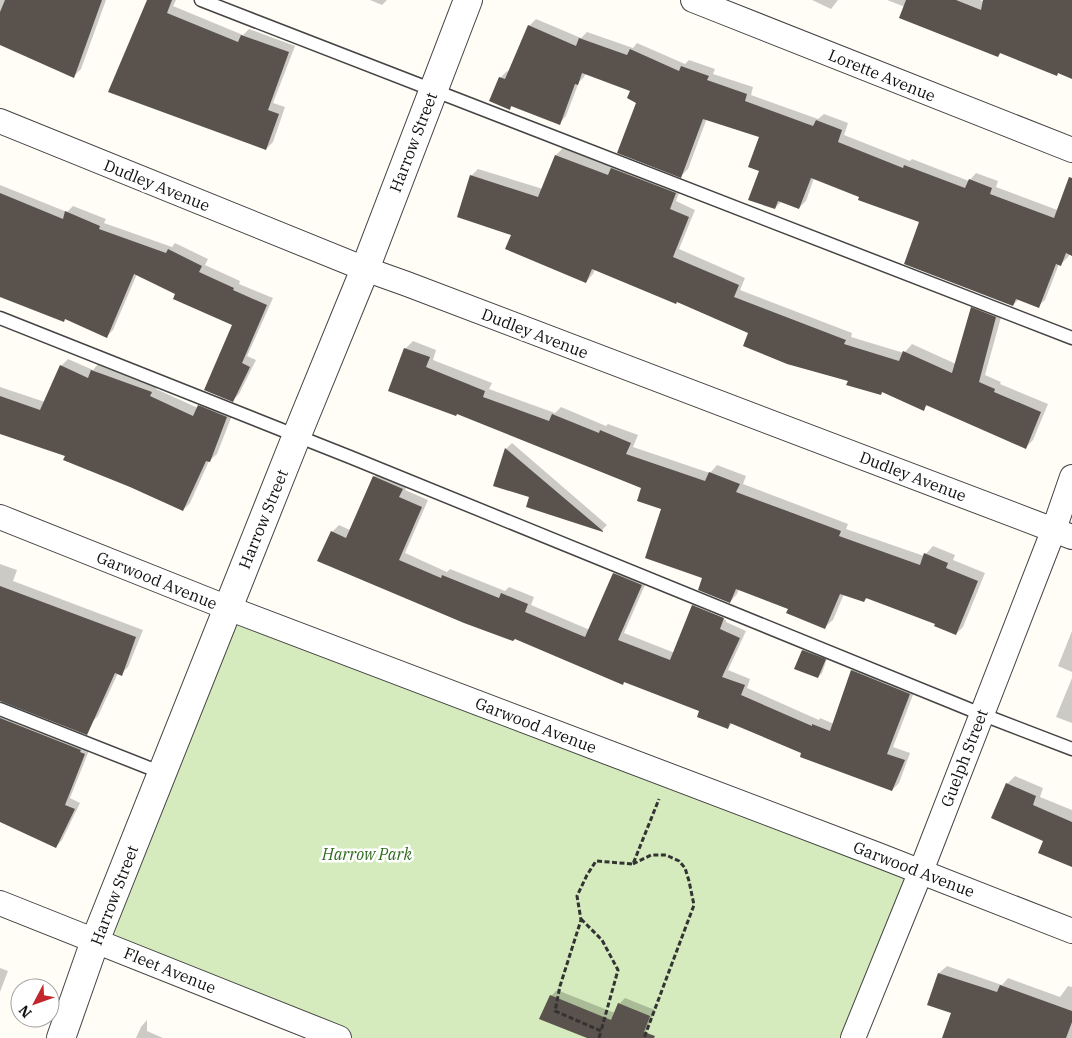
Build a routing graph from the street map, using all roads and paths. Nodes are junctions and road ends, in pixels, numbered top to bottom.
1 (201, 0) edge
2 (468, 0) edge
3 (692, 0) edge
4 (432, 91) junction
5 (0, 121) edge
6 (1072, 150) edge
7 (365, 269) junction
8 (0, 318) edge
9 (1072, 338) edge
10 (296, 435) junction
11 (1072, 476) edge
12 (0, 517) edge
13 (1063, 533) edge
14 (228, 608) junction
15 (0, 709) edge
16 (981, 714) junction
17 (1072, 749) edge
18 (162, 773) junction
19 (668, 775) junction
20 (632, 864) junction
21 (921, 871) junction
22 (0, 903) edge
23 (580, 918) junction
24 (1072, 931) edge
25 (95, 941) junction
26 (601, 1031) junction
27 (61, 1038) edge
28 (339, 1038) edge
29 (598, 1038) edge
30 (644, 1038) edge
31 (853, 1038) edge

1 - 4 lane
2 - 4 street, Harrow Street
3 - 6 street, Lorette Avenue
4 - 7 street, Harrow Street
4 - 9 lane
5 - 7 street, Dudley Avenue
7 - 10 street, Harrow Street
7 - 13 street, Dudley Avenue
8 - 10 lane
10 - 14 street, Harrow Street
10 - 16 lane
11 - 13 street, Guelph Street
12 - 14 street, Garwood Avenue
13 - 16 street, Guelph Street
14 - 18 street, Harrow Street
14 - 19 street, Garwood Avenue
15 - 18 lane
16 - 17 lane
16 - 21 street, Guelph Street
18 - 25 street, Harrow Street
19 - 20 path
19 - 21 street, Garwood Avenue
20 - 23 path
20 - 30 path
21 - 24 street, Garwood Avenue
21 - 31 street, Guelph Street
22 - 25 street, Fleet Avenue
23 - 26 path
23 - 26 path
25 - 27 street, Harrow Street
25 - 28 street, Fleet Avenue
26 - 29 path

